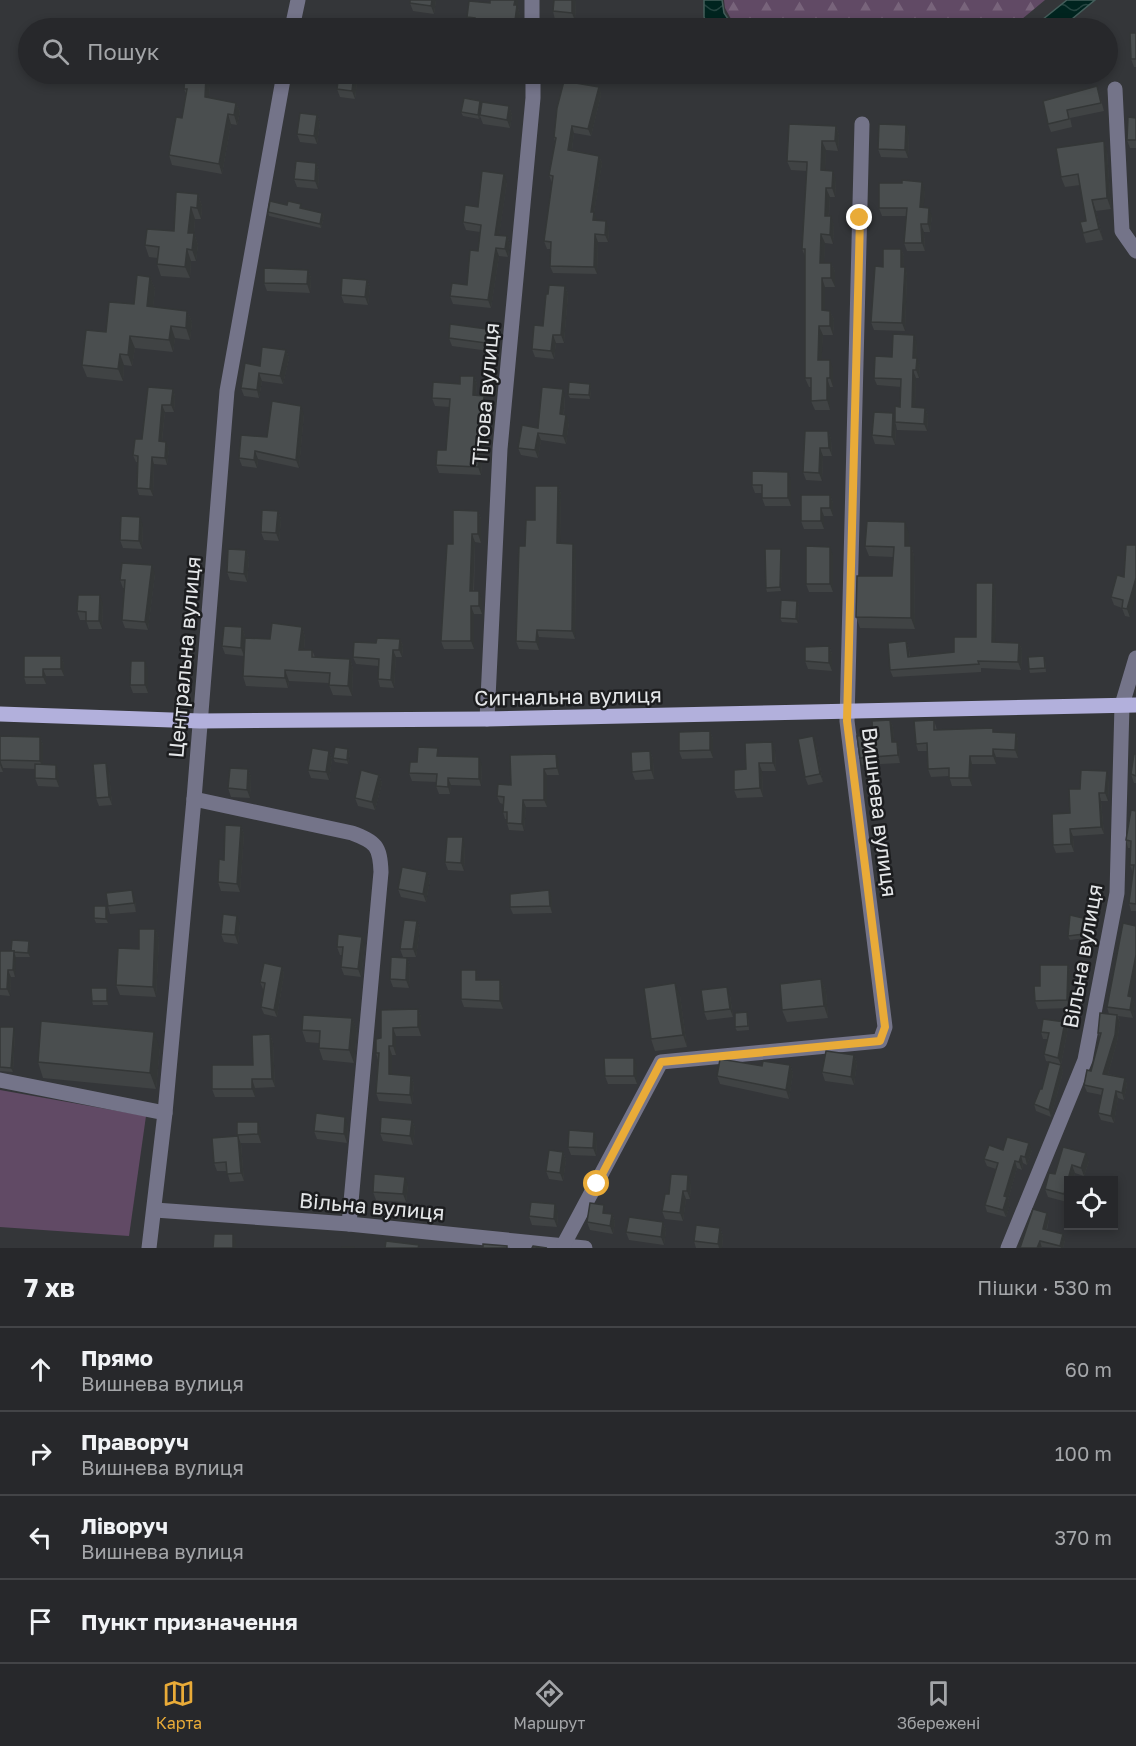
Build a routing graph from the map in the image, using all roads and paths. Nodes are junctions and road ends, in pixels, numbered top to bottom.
1 (298, 0) edge
2 (532, 0) edge
3 (294, 18) edge
4 (532, 18) edge
5 (282, 84) edge
6 (532, 84) edge
7 (1115, 89) dead end
8 (862, 124) dead end
9 (1136, 252) edge
10 (1136, 658) edge
11 (1129, 705) edge
12 (847, 711) junction
13 (0, 714) edge
14 (487, 719) junction
15 (200, 721) junction
16 (194, 799) junction
17 (0, 1080) edge
18 (165, 1113) junction
19 (155, 1210) junction
20 (349, 1224) junction
21 (564, 1244) junction
22 (149, 1248) edge
23 (585, 1248) edge
24 (1008, 1248) edge

1 - 3 street
2 - 4 street
5 - 15 street, Центральна вулиця
6 - 14 street, Тітова вулиця
7 - 9 street
8 - 12 street, Вишнева вулиця
10 - 11 street, Вільна вулиця
11 - 12 main road, Сигнальна вулиця
11 - 24 street, Вільна вулиця
12 - 14 main road, Сигнальна вулиця
12 - 21 street, Вишнева вулиця
13 - 15 main road, Сигнальна вулиця
14 - 15 main road, Сигнальна вулиця
15 - 16 street, Центральна вулиця
16 - 18 street, Центральна вулиця
16 - 20 street
17 - 18 street
18 - 19 street, Центральна вулиця
19 - 20 street, Вільна вулиця
19 - 22 street, Центральна вулиця
20 - 21 street, Вільна вулиця
21 - 23 street, Вільна вулиця

